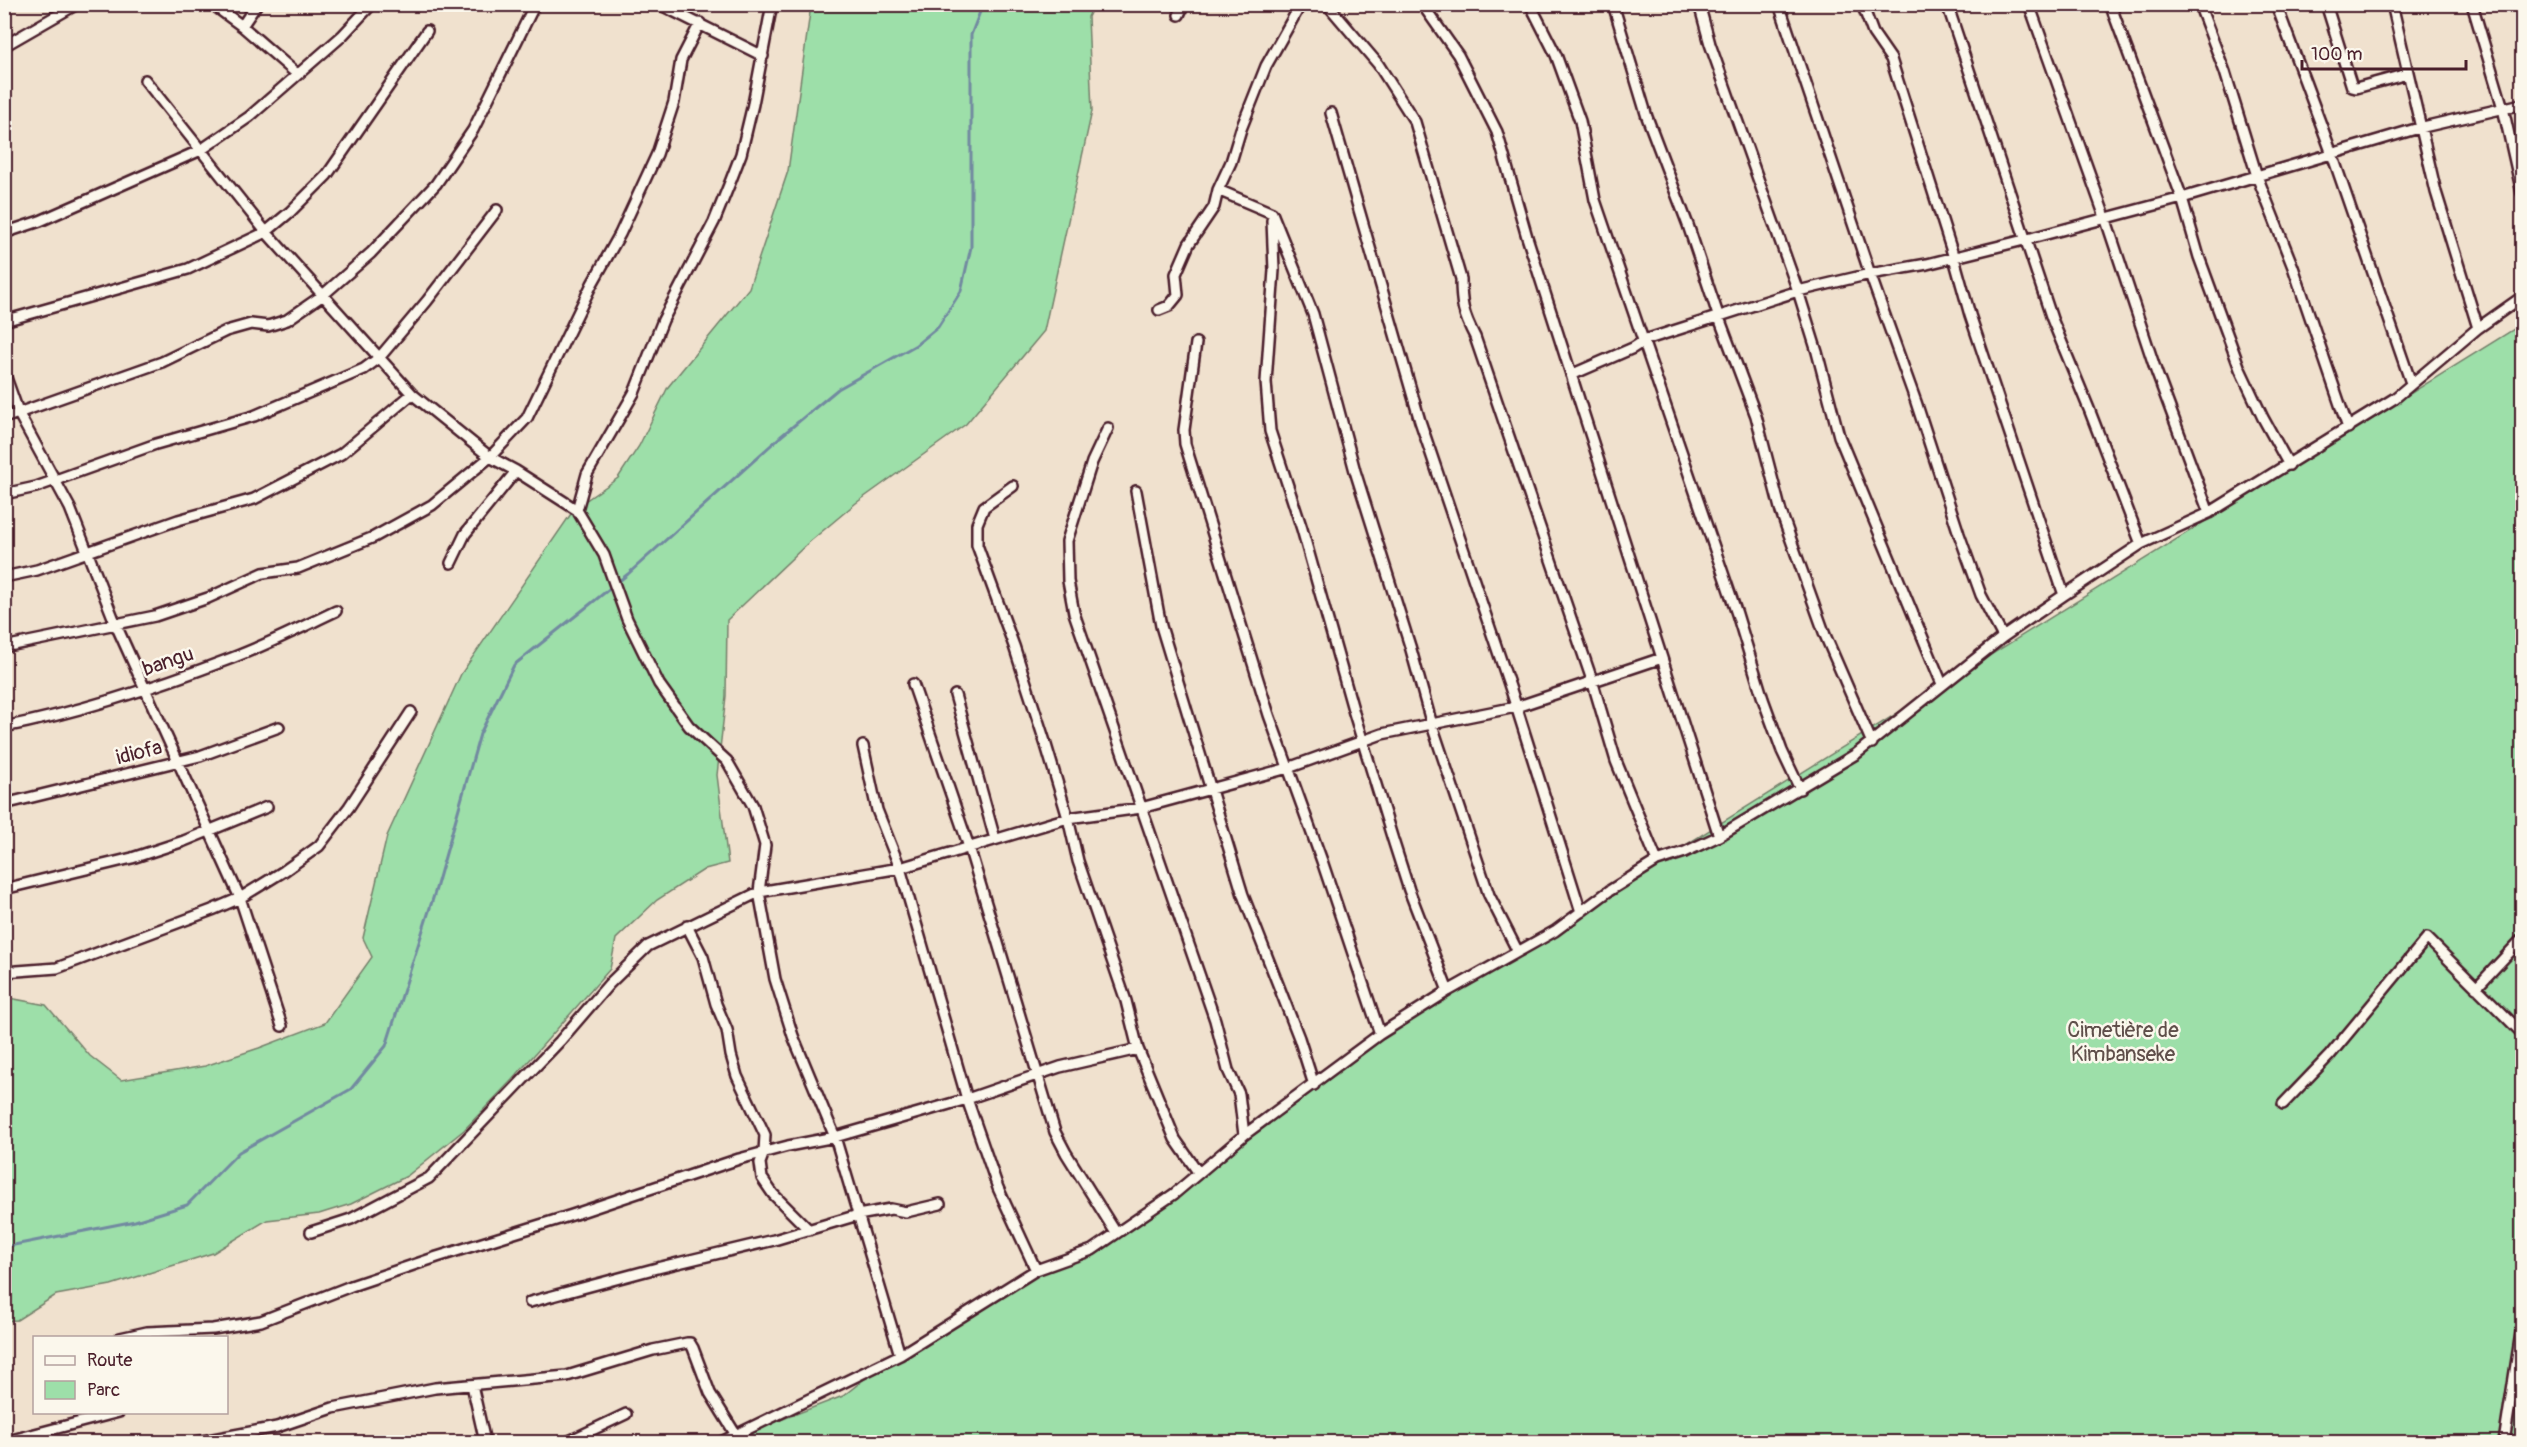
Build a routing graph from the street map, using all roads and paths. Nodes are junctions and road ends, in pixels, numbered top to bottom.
1 (77, 4) edge
2 (212, 4) edge
3 (258, 4) edge
4 (372, 4) edge
5 (535, 4) edge
6 (659, 4) edge
7 (772, 4) edge
8 (1184, 4) edge
9 (1301, 4) edge
10 (1327, 4) edge
11 (1422, 4) edge
12 (1530, 4) edge
13 (1613, 4) edge
14 (1700, 4) edge
15 (1779, 4) edge
16 (1862, 4) edge
17 (1947, 4) edge
18 (2029, 4) edge
19 (2110, 4) edge
20 (2199, 4) edge
21 (2276, 4) edge
22 (2326, 4) edge
23 (2392, 4) edge
24 (2472, 4) edge
25 (1179, 15) dead end
26 (700, 23) junction
27 (242, 26) junction
28 (427, 31) dead end
29 (4, 46) edge
30 (763, 56) junction
31 (297, 74) junction
32 (2407, 74) junction
33 (145, 80) dead end
34 (2523, 104) edge
35 (2503, 108) junction
36 (1331, 113) dead end
37 (2420, 128) junction
38 (201, 150) junction
39 (2332, 154) junction
40 (2257, 176) junction
41 (1218, 190) junction
42 (2523, 193) edge
43 (2182, 198) junction
44 (497, 210) dead end
45 (1272, 213) junction
46 (2105, 217) junction
47 (266, 232) junction
48 (4, 233) edge
49 (2024, 240) junction
50 (1954, 258) junction
51 (1870, 274) junction
52 (1798, 291) junction
53 (323, 295) junction
54 (2523, 297) edge
55 (1159, 310) dead end
56 (1718, 315) junction
57 (4, 321) edge
58 (2478, 328) junction
59 (1645, 340) junction
60 (1196, 343) dead end
61 (379, 358) junction
62 (4, 372) edge
63 (1571, 375) junction
64 (2411, 383) junction
65 (412, 394) junction
66 (20, 414) junction
67 (4, 418) edge
68 (1108, 428) dead end
69 (2348, 428) junction
70 (489, 457) junction
71 (2289, 465) junction
72 (516, 471) junction
73 (55, 479) junction
74 (1013, 486) dead end
75 (1136, 491) dead end
76 (4, 494) edge
77 (577, 510) junction
78 (2209, 513) junction
79 (2140, 544) junction
80 (87, 551) junction
81 (451, 563) dead end
82 (4, 577) edge
83 (2064, 595) junction
84 (336, 611) dead end
85 (116, 625) junction
86 (2003, 637) junction
87 (4, 647) edge
88 (1662, 658) junction
89 (1592, 680) junction
90 (913, 684) dead end
91 (1942, 684) junction
92 (145, 688) junction
93 (955, 695) dead end
94 (1516, 707) junction
95 (411, 712) dead end
96 (1432, 725) junction
97 (4, 727) edge
98 (279, 727) dead end
99 (1363, 739) junction
100 (1872, 743) junction
101 (863, 746) dead end
102 (179, 761) junction
103 (1288, 768) junction
104 (1210, 788) junction
105 (1800, 789) junction
106 (4, 804) edge
107 (267, 807) dead end
108 (1141, 807) junction
109 (1068, 818) junction
110 (210, 831) junction
111 (1719, 836) junction
112 (995, 838) junction
113 (969, 847) junction
114 (1657, 861) junction
115 (900, 868) junction
116 (4, 889) edge
117 (759, 892) junction
118 (240, 898) junction
119 (1581, 912) junction
120 (687, 926) junction
121 (2523, 939) edge
122 (1517, 950) junction
123 (4, 972) edge
124 (2476, 988) junction
125 (1448, 991) junction
126 (282, 1026) dead end
127 (1380, 1034) junction
128 (2523, 1034) edge
129 (1138, 1049) junction
130 (1036, 1074) junction
131 (1314, 1085) junction
132 (968, 1099) junction
133 (2283, 1104) dead end
134 (1244, 1135) junction
135 (835, 1137) junction
136 (764, 1152) junction
137 (1198, 1172) junction
138 (940, 1204) dead end
139 (858, 1215) junction
140 (809, 1230) junction
141 (311, 1232) dead end
142 (1116, 1233) junction
143 (1036, 1270) junction
144 (530, 1302) dead end
145 (2523, 1326) edge
146 (129, 1336) edge
147 (900, 1355) junction
148 (472, 1385) junction
149 (115, 1414) edge
150 (626, 1414) dead end
151 (736, 1435) junction
152 (4, 1442) edge
153 (197, 1443) edge
154 (485, 1443) edge
155 (567, 1443) edge
156 (721, 1443) edge
157 (2504, 1443) edge

1 - 29 street
2 - 27 street
3 - 27 street
4 - 31 street
5 - 53 street
6 - 26 street
7 - 30 street
8 - 25 street
9 - 41 street
10 - 89 street
11 - 63 street
12 - 59 street
13 - 56 street
14 - 52 street
15 - 51 street
16 - 50 street
17 - 49 street
18 - 46 street
19 - 43 street
20 - 40 street
21 - 39 street
22 - 32 street
23 - 32 street
24 - 35 street
26 - 30 street
26 - 70 street
27 - 31 street
28 - 47 street
30 - 77 street
31 - 38 street
32 - 37 street
33 - 38 street
34 - 35 street
35 - 37 street
35 - 42 street
36 - 94 street
37 - 39 street
37 - 58 street
38 - 47 street
38 - 48 street
39 - 40 street
39 - 64 street
40 - 43 street
40 - 69 street
41 - 45 street
41 - 55 street
43 - 46 street
43 - 71 street
44 - 61 street
45 - 96 street
45 - 99 street
46 - 49 street
46 - 78 street
47 - 53 street
47 - 57 street
49 - 50 street
49 - 79 street
50 - 51 street
50 - 83 street
51 - 52 street
51 - 86 street
52 - 56 street
52 - 91 street
53 - 61 street
53 - 66 street
54 - 58 street
56 - 59 street
56 - 100 street
58 - 64 street
59 - 63 street
59 - 105 street
60 - 103 street
61 - 65 street
61 - 73 street
62 - 66 street
63 - 88 street
64 - 69 street
65 - 70 street
65 - 80 street
66 - 67 street
66 - 73 street
68 - 108 street
69 - 71 street
70 - 72 street
70 - 85 street
71 - 78 street
72 - 77 street
72 - 81 street
73 - 76 street
73 - 80 street
74 - 109 street
75 - 104 street
77 - 117 street
78 - 79 street
79 - 83 street
80 - 82 street
80 - 85 street
83 - 86 street
84 - 92 street, bangu
85 - 87 street
85 - 92 street
86 - 91 street
88 - 89 street
88 - 111 street
89 - 94 street
89 - 114 street
90 - 113 street
91 - 100 street
92 - 97 street, bangu
92 - 102 street
93 - 112 street
94 - 96 street
94 - 119 street
95 - 118 street
96 - 99 street
96 - 122 street
98 - 102 street, idiofa
99 - 103 street
99 - 125 street
100 - 105 street
101 - 115 street
102 - 106 street, idiofa
102 - 110 street
103 - 104 street
103 - 127 street
104 - 108 street
104 - 131 street
105 - 111 street
107 - 110 street
108 - 109 street
108 - 134 street
109 - 112 street
109 - 129 street
110 - 116 street
110 - 118 street
111 - 114 street
112 - 113 street
113 - 115 street
113 - 130 street
114 - 119 street
115 - 117 street
115 - 132 street
117 - 120 street
117 - 135 street
118 - 123 street
118 - 126 street
119 - 122 street
120 - 136 street
120 - 141 street
121 - 124 street
122 - 125 street
124 - 128 street
124 - 133 street
125 - 127 street
127 - 131 street
129 - 130 street
129 - 137 street
130 - 132 street
130 - 142 street
131 - 134 street
132 - 135 street
132 - 143 street
134 - 137 street
135 - 136 street
135 - 139 street
136 - 140 street
136 - 146 street
137 - 142 street
138 - 139 street
139 - 140 street
139 - 147 street
140 - 144 street
142 - 143 street
143 - 147 street
145 - 157 street
147 - 151 street
148 - 151 street
148 - 153 street
148 - 154 street
149 - 152 street
150 - 155 street
151 - 156 street

